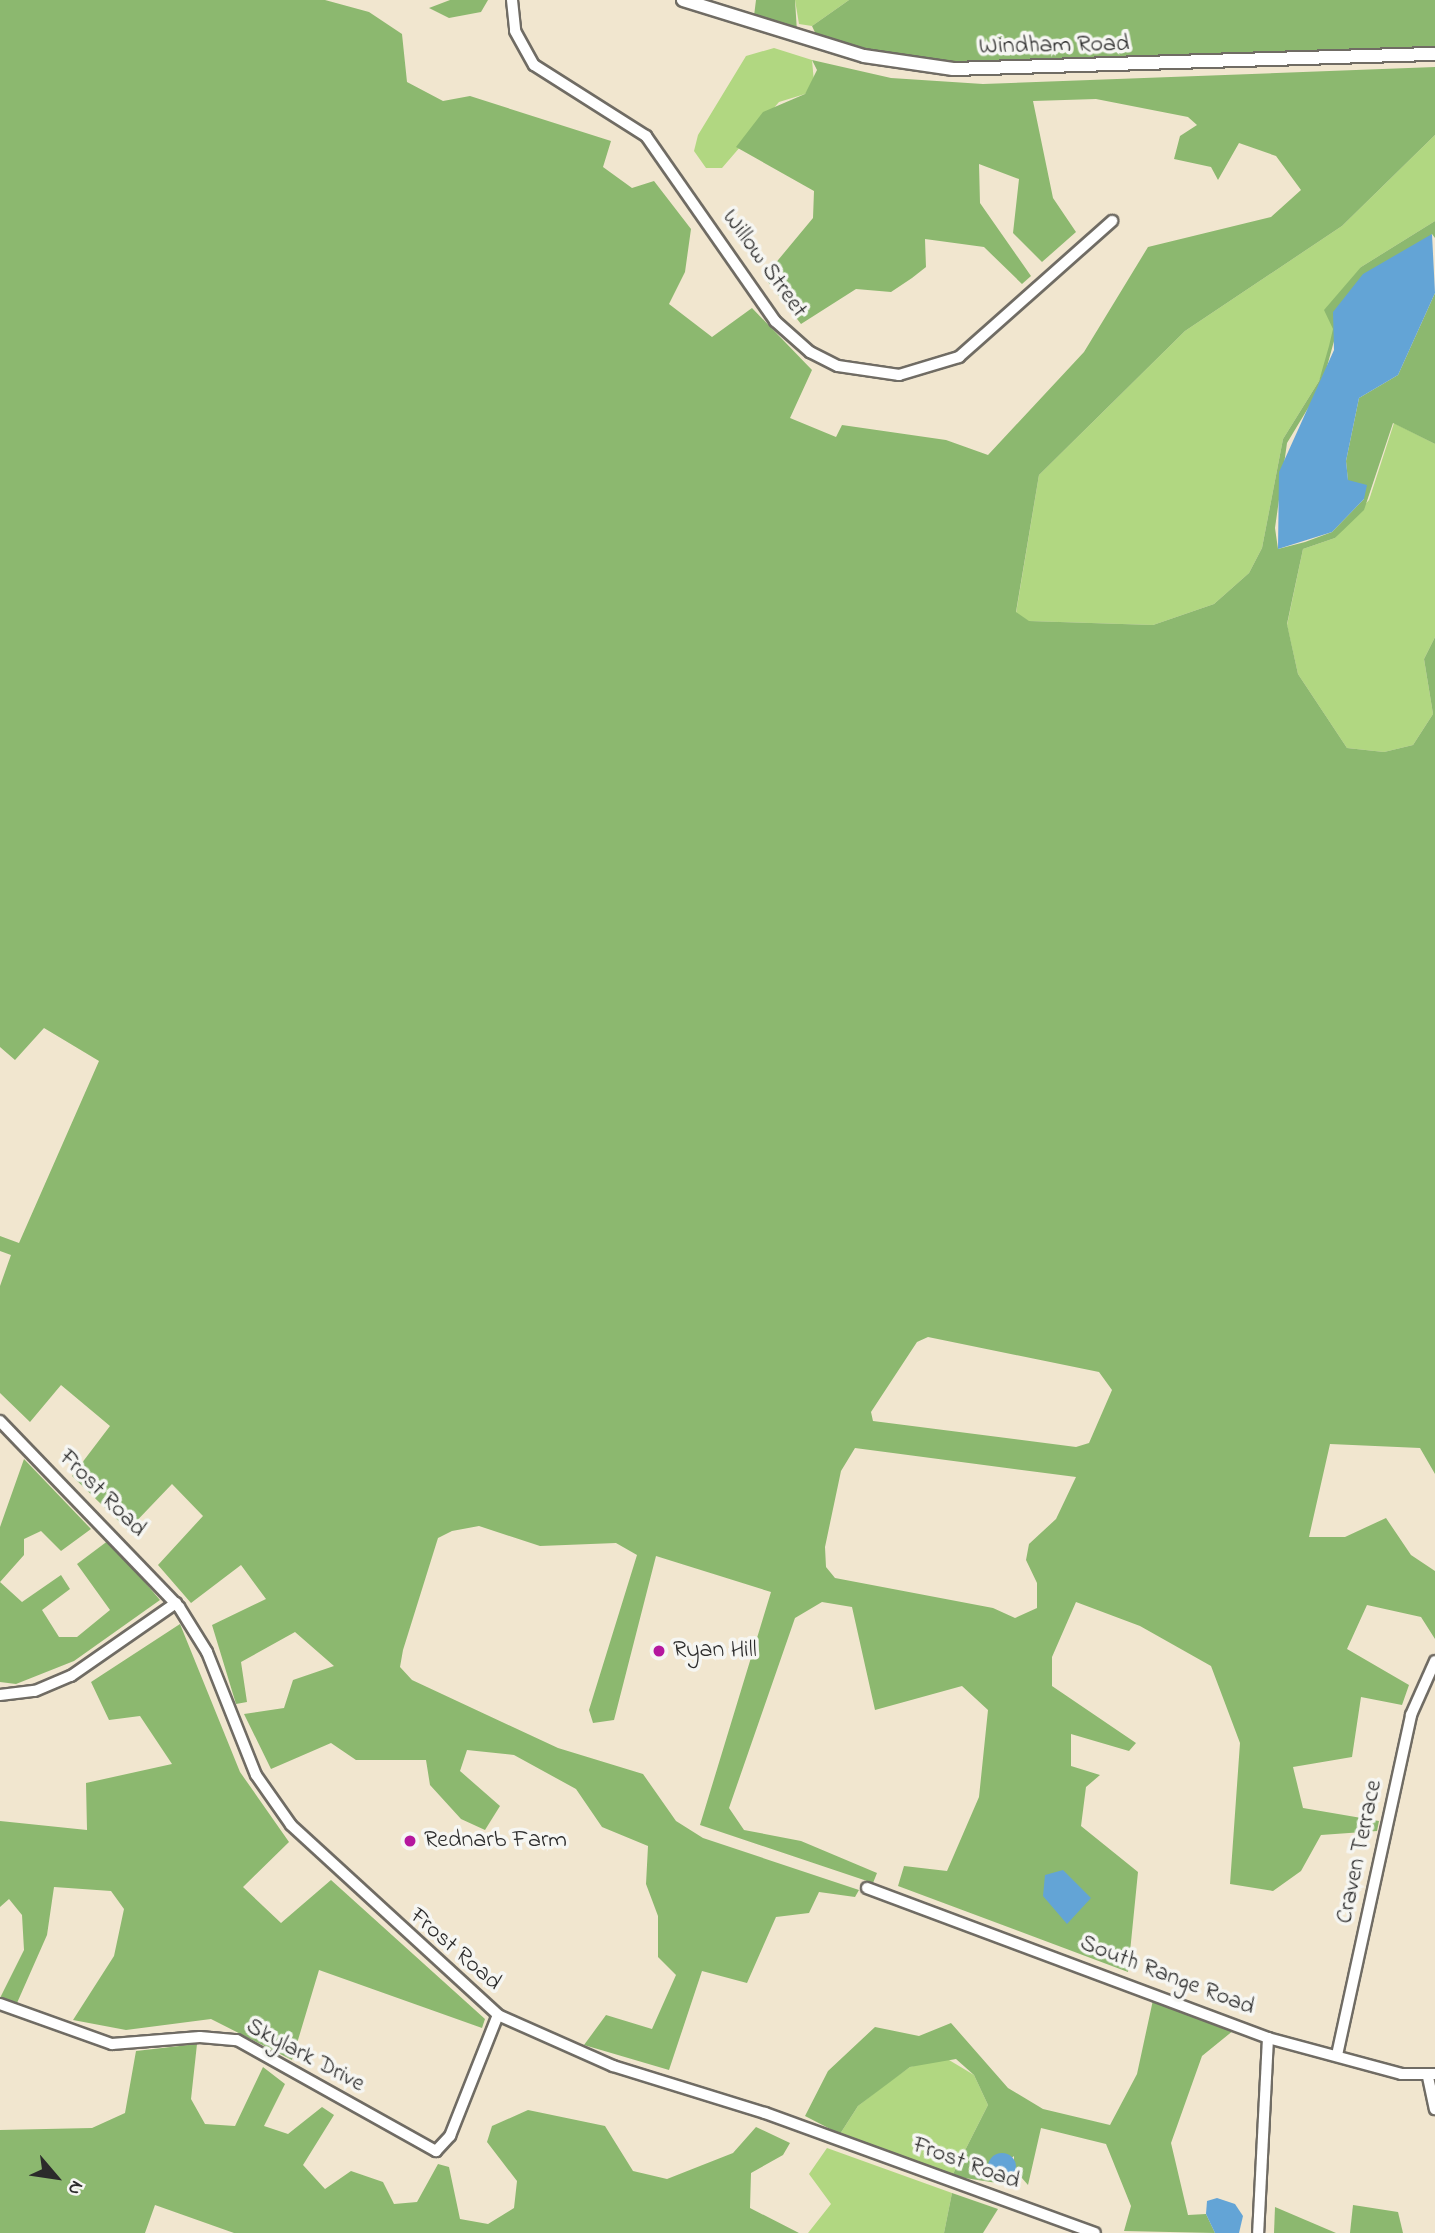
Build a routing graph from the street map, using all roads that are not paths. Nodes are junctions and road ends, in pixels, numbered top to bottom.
1 (512, 0) edge
2 (683, 0) edge
3 (1435, 54) edge
4 (1112, 221) dead end
5 (0, 1420) edge
6 (176, 1603) junction
7 (1435, 1661) edge
8 (0, 1695) edge
9 (867, 1888) dead end
10 (0, 2004) edge
11 (498, 2015) junction
12 (1268, 2038) junction
13 (1337, 2055) junction
14 (1432, 2076) edge
15 (1435, 2109) edge
16 (1095, 2233) edge
17 (1258, 2233) edge

1 - 4 street, Willow Street
2 - 3 street, Windham Road
5 - 6 street, Frost Road
6 - 8 street
6 - 11 street, Frost Road
7 - 13 street, Craven Terrace
9 - 12 street, South Range Road
10 - 11 street, Skylark Drive
11 - 16 street, Frost Road
12 - 13 street
12 - 17 street, South Range Road
13 - 14 street
14 - 15 street

